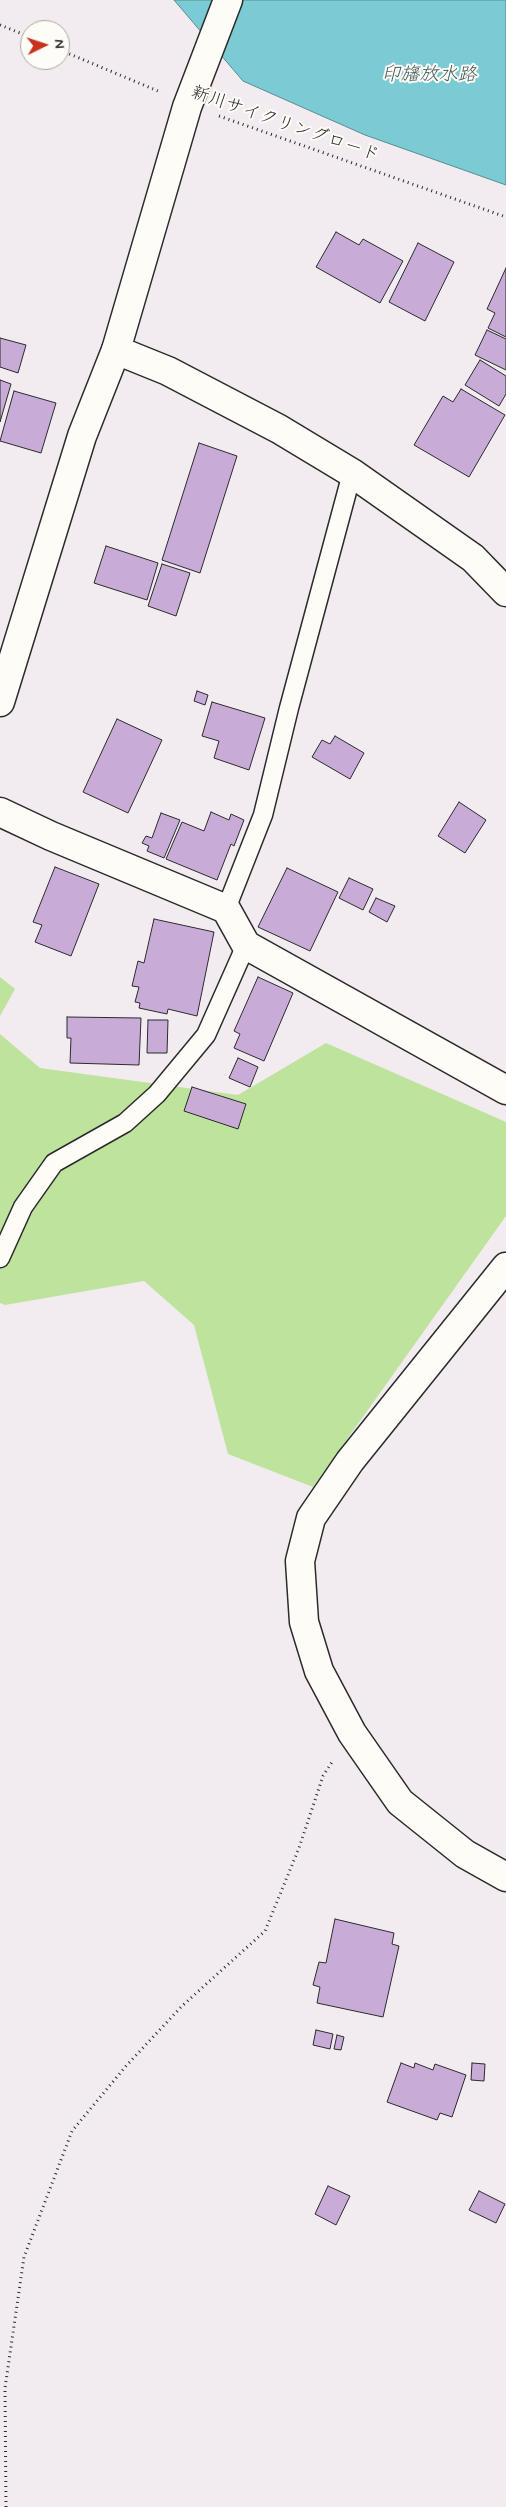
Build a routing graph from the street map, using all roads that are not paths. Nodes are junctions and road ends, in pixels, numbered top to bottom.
1 (228, 0) edge
2 (116, 350) junction
3 (352, 473) junction
4 (506, 592) edge
5 (0, 702) edge
6 (0, 812) edge
7 (226, 909) junction
8 (246, 945) junction
9 (506, 1090) edge
10 (0, 1258) edge
11 (506, 1267) edge
12 (506, 1877) edge

1 - 2 street
2 - 3 street
2 - 5 street
3 - 4 street
3 - 7 lane
6 - 7 street
7 - 8 street
8 - 9 street
8 - 10 lane
11 - 12 street

